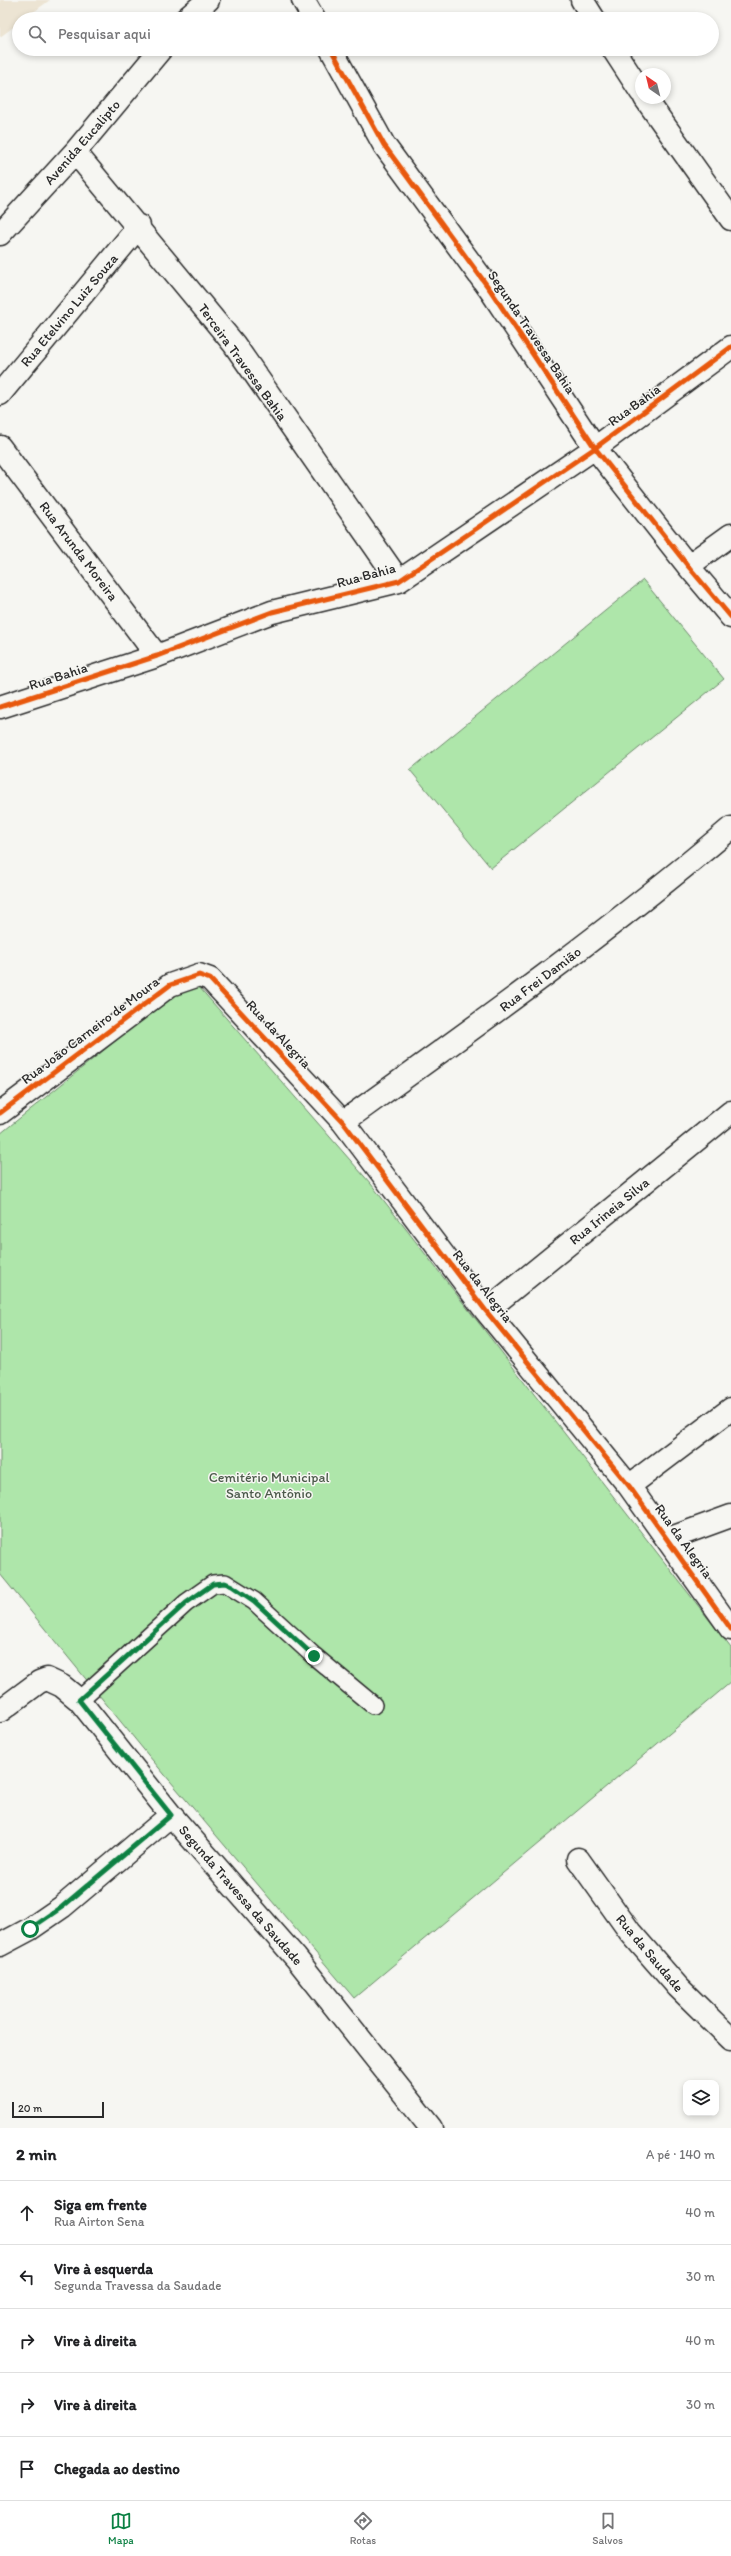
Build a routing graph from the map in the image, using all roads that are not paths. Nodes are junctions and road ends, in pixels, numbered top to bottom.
1 (208, 0) edge
2 (302, 0) edge
3 (582, 0) edge
4 (194, 12) edge
5 (310, 12) edge
6 (590, 12) edge
7 (155, 56) edge
8 (335, 56) edge
9 (618, 56) edge
10 (635, 83) edge
11 (649, 104) edge
12 (75, 152) junction
13 (731, 219) edge
14 (139, 226) junction
15 (0, 234) edge
16 (731, 347) edge
17 (0, 394) edge
18 (0, 447) edge
19 (595, 448) junction
20 (731, 535) edge
21 (688, 566) junction
22 (399, 581) junction
23 (731, 617) edge
24 (157, 656) junction
25 (0, 707) edge
26 (731, 828) edge
27 (199, 975) joint
28 (731, 1112) edge
29 (0, 1113) edge
30 (343, 1122) junction
31 (486, 1311) junction
32 (731, 1408) edge
33 (630, 1486) junction
34 (731, 1516) edge
35 (668, 1539) junction
36 (731, 1629) edge
37 (79, 1700) junction
38 (373, 1705) dead end
39 (0, 1710) edge
40 (171, 1815) junction
41 (578, 1859) dead end
42 (0, 1945) edge
43 (731, 2039) edge
44 (431, 2128) edge

1 - 4 street
2 - 5 street
3 - 6 street
7 - 12 street, Avenida Eucalipto
8 - 19 street, Segunda Travessa Bahia
9 - 10 street
11 - 13 street
12 - 14 street, Terceira Travessa Bahia
12 - 15 street, Avenida Eucalipto
14 - 17 street, Rua Etelvino Luiz Souza
14 - 22 street, Terceira Travessa Bahia
16 - 19 street, Rua Bahia
18 - 24 street, Rua Arunda Moreira
19 - 21 street, Segunda Travessa Bahia
19 - 22 street, Rua Bahia
20 - 21 street
21 - 23 street, Segunda Travessa Bahia
22 - 24 street, Rua Bahia
24 - 25 street, Rua Bahia
26 - 30 street, Rua Frei Damião
27 - 29 street, Rua João Carneiro de Moura
27 - 30 street, Rua da Alegria
28 - 31 street, Rua Irineia Silva
30 - 31 street, Rua da Alegria
31 - 33 street, Rua da Alegria
32 - 33 street
33 - 35 street, Rua da Alegria
34 - 35 street
35 - 36 street, Rua da Alegria
37 - 38 lane
37 - 39 street, Segunda Travessa da Saudade
37 - 40 street, Segunda Travessa da Saudade
40 - 42 street
40 - 44 street, Segunda Travessa da Saudade
41 - 43 street, Rua da Saudade

